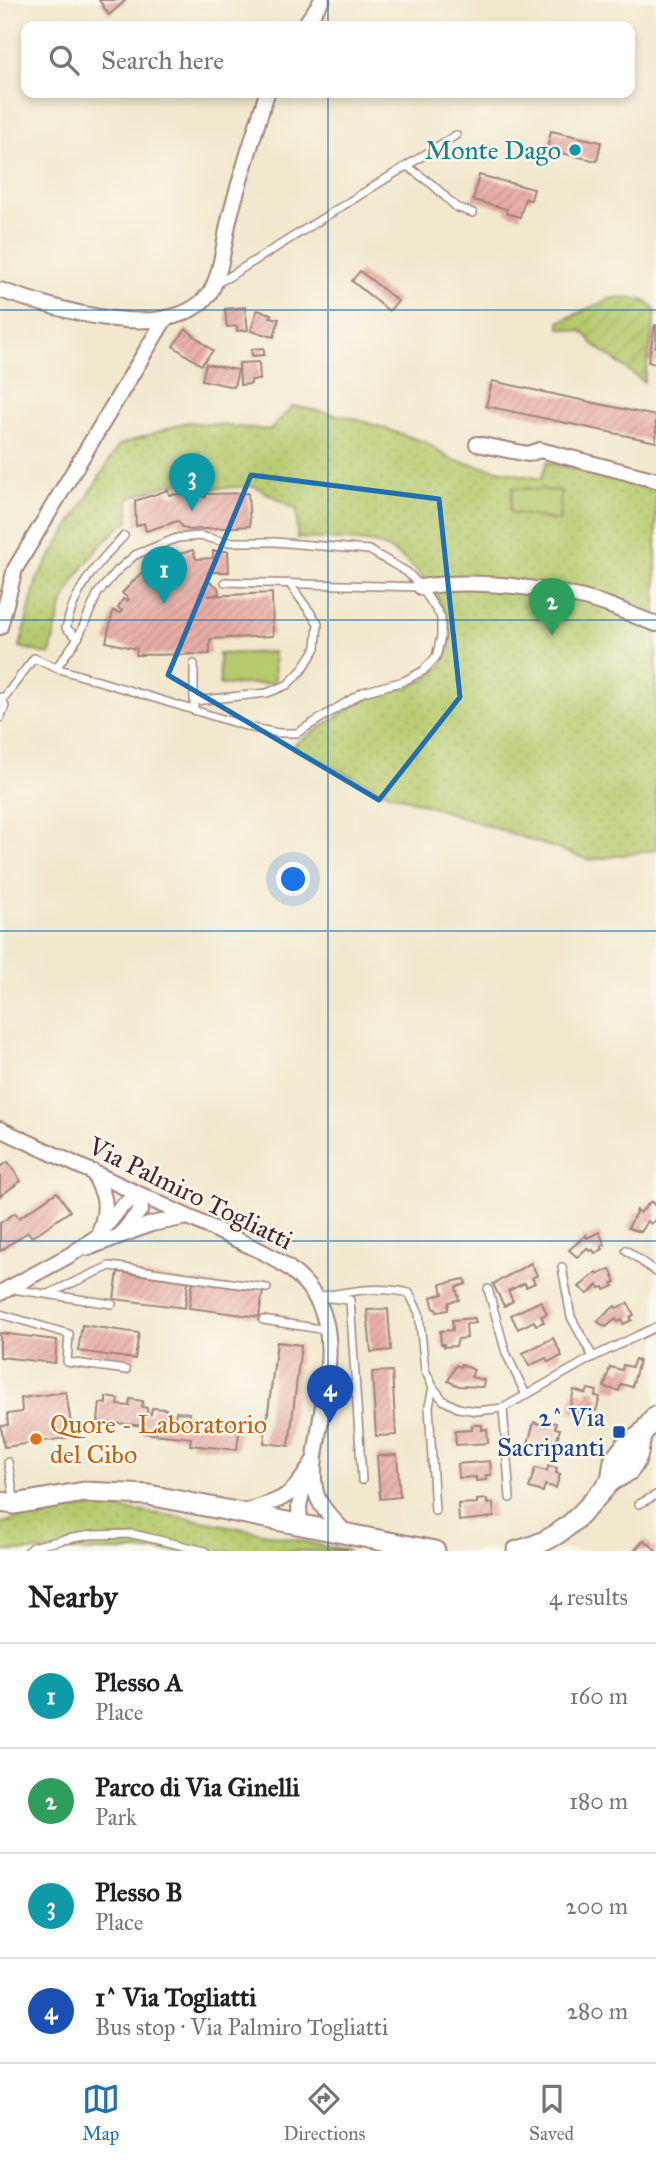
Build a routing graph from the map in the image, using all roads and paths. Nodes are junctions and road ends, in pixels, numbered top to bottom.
1 (322, 0) edge
2 (307, 21) edge
3 (265, 98) edge
4 (456, 135) dead end
5 (407, 166) junction
6 (473, 213) dead end
7 (215, 283) junction
8 (0, 290) edge
9 (165, 319) junction
10 (477, 444) dead end
11 (656, 480) edge
12 (124, 536) dead end
13 (225, 582) dead end
14 (289, 583) junction
15 (421, 587) junction
16 (656, 624) edge
17 (0, 627) edge
18 (78, 638) junction
19 (194, 664) dead end
20 (56, 668) junction
21 (1, 698) edge
22 (194, 705) junction
23 (0, 718) edge
24 (0, 1129) edge
25 (93, 1172) junction
26 (138, 1194) junction
27 (188, 1217) junction
28 (97, 1236) junction
29 (119, 1237) junction
30 (626, 1250) dead end
31 (70, 1255) junction
32 (562, 1266) dead end
33 (656, 1272) edge
34 (267, 1288) dead end
35 (488, 1289) dead end
36 (4, 1291) edge
37 (50, 1293) junction
38 (316, 1297) junction
39 (112, 1304) dead end
40 (0, 1314) edge
41 (263, 1320) dead end
42 (656, 1327) edge
43 (328, 1330) junction
44 (593, 1357) junction
45 (126, 1370) dead end
46 (432, 1387) junction
47 (526, 1395) junction
48 (503, 1408) junction
49 (656, 1416) edge
50 (8, 1462) dead end
51 (310, 1479) junction
52 (362, 1480) dead end
53 (656, 1495) edge
54 (510, 1498) dead end
55 (639, 1504) dead end
56 (5, 1507) edge
57 (435, 1511) dead end
58 (243, 1512) junction
59 (300, 1523) junction
60 (346, 1534) junction
61 (28, 1551) edge
62 (205, 1551) edge
63 (435, 1551) edge
64 (517, 1551) edge

1 - 2 street
3 - 7 street
4 - 5 lane
5 - 6 lane
5 - 7 lane
7 - 9 street
8 - 9 street
9 - 17 street
10 - 11 street
12 - 18 lane
13 - 14 lane
14 - 15 lane
14 - 22 lane
15 - 16 street
15 - 18 lane
15 - 22 lane
18 - 20 lane
19 - 22 lane
20 - 21 lane
20 - 22 lane
21 - 23 lane
24 - 25 street, Via Palmiro Togliatti
25 - 26 street, Via Palmiro Togliatti
25 - 28 street
26 - 27 street, Via Palmiro Togliatti
26 - 28 street
26 - 29 street
27 - 29 street
27 - 38 street, Via Palmiro Togliatti
28 - 31 street
29 - 31 street
30 - 33 lane
31 - 36 street
32 - 44 lane
34 - 37 lane
35 - 47 lane
36 - 37 lane
37 - 39 lane
38 - 43 street, Via Palmiro Togliatti
38 - 46 lane
38 - 52 lane
40 - 45 lane
41 - 43 lane
42 - 44 lane
43 - 51 street, Via Palmiro Togliatti
44 - 47 lane
46 - 48 lane
46 - 57 lane
47 - 48 lane
48 - 54 lane
49 - 64 street
50 - 56 lane
51 - 58 street
51 - 59 street, Via Palmiro Togliatti
51 - 60 street, Via Palmiro Togliatti
53 - 55 lane
56 - 58 street
58 - 59 street
59 - 60 street
60 - 63 street
61 - 62 lane

